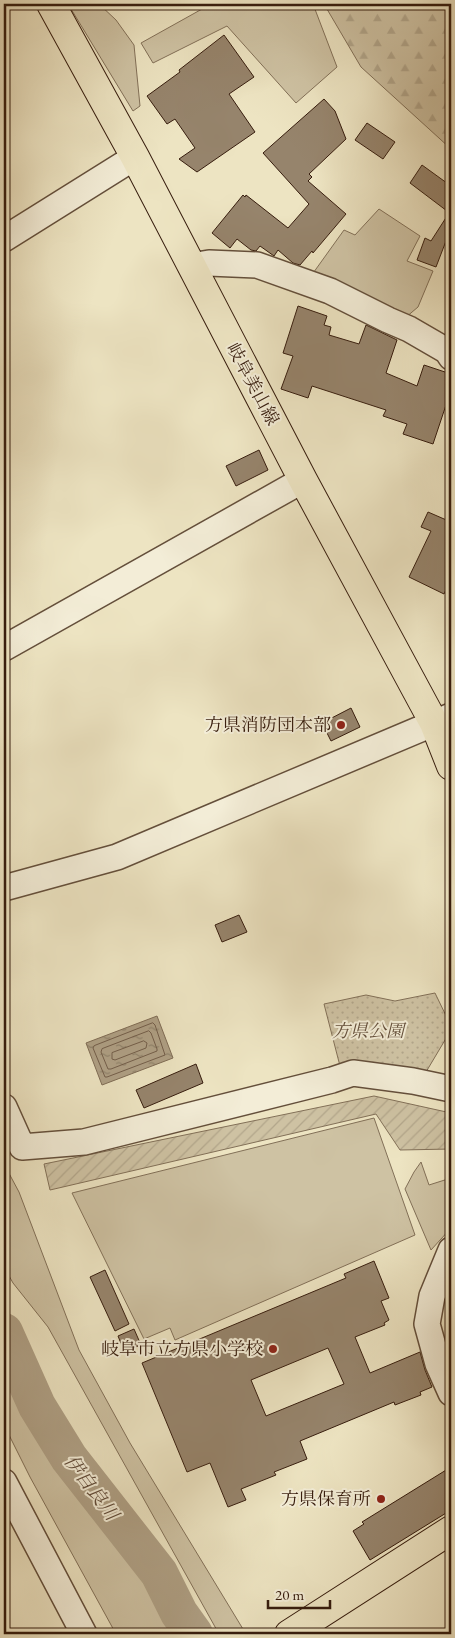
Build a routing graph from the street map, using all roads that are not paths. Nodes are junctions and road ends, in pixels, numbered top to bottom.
1 (51, 4) edge
2 (135, 157) junction
3 (4, 238) edge
4 (191, 266) junction
5 (451, 357) edge
6 (303, 480) junction
7 (4, 648) edge
8 (443, 720) edge
9 (451, 766) edge
10 (4, 888) edge
11 (451, 1089) edge
12 (4, 1107) edge
13 (451, 1250) edge
14 (451, 1393) edge
15 (4, 1482) edge
16 (451, 1530) edge
17 (84, 1634) edge
18 (289, 1634) edge

1 - 2 main road, 岐阜美山線
2 - 3 street
2 - 4 main road, 岐阜美山線
4 - 5 street
4 - 6 main road, 岐阜美山線
6 - 7 street
6 - 8 main road, 岐阜美山線
8 - 9 main road, 岐阜美山線
8 - 10 street
11 - 12 street
13 - 14 street
15 - 17 street
16 - 18 main road

